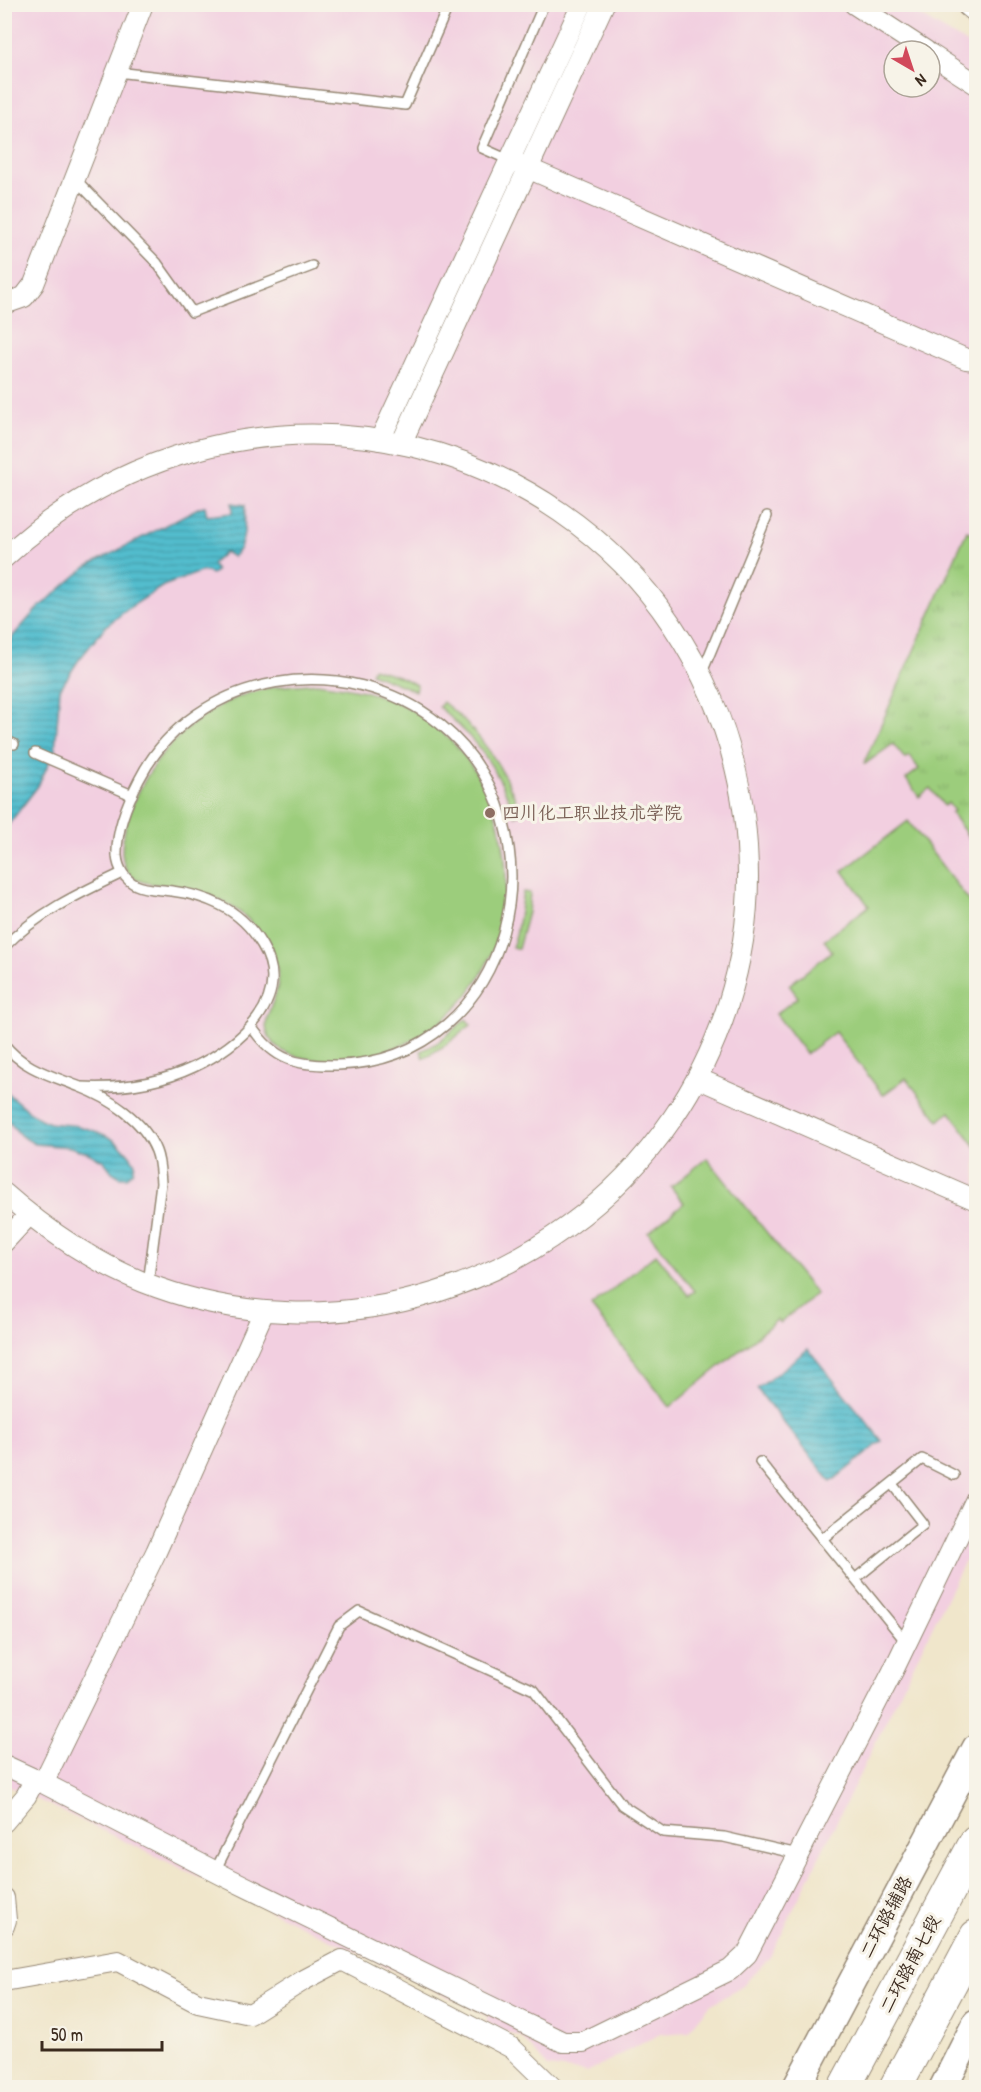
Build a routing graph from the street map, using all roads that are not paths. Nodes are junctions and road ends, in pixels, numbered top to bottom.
1 (143, 4) edge
2 (449, 4) edge
3 (544, 4) edge
4 (582, 4) edge
5 (604, 4) edge
6 (854, 4) edge
7 (971, 4) edge
8 (976, 8) edge
9 (908, 39) edge
10 (942, 62) edge
11 (117, 72) junction
12 (976, 84) edge
13 (509, 160) junction
14 (528, 168) junction
15 (75, 179) junction
16 (312, 266) dead end
17 (4, 304) edge
18 (976, 360) edge
19 (380, 440) junction
20 (401, 444) junction
21 (767, 516) dead end
22 (4, 558) edge
23 (701, 675) junction
24 (35, 753) dead end
25 (132, 795) junction
26 (122, 873) junction
27 (4, 947) edge
28 (251, 1026) junction
29 (4, 1044) edge
30 (697, 1078) junction
31 (81, 1087) junction
32 (4, 1193) edge
33 (976, 1200) edge
34 (30, 1215) junction
35 (4, 1242) edge
36 (148, 1284) junction
37 (264, 1311) junction
38 (760, 1462) dead end
39 (954, 1474) dead end
40 (892, 1484) junction
41 (976, 1499) edge
42 (822, 1539) junction
43 (855, 1579) junction
44 (906, 1643) junction
45 (976, 1748) edge
46 (4, 1765) edge
47 (39, 1781) junction
48 (4, 1822) edge
49 (976, 1841) edge
50 (798, 1854) junction
51 (215, 1871) junction
52 (4, 1898) edge
53 (4, 1926) edge
54 (976, 1936) edge
55 (4, 1981) edge
56 (976, 2023) edge
57 (800, 2080) edge
58 (553, 2088) edge
59 (844, 2088) edge
60 (895, 2088) edge
61 (942, 2088) edge

1 - 11 street
2 - 11 lane
3 - 13 lane
4 - 13 street
5 - 14 street
6 - 9 street
7 - 8 main road
10 - 12 street
11 - 15 street
13 - 14 street
13 - 19 street
14 - 18 street
14 - 20 street
15 - 16 lane
15 - 17 street
19 - 20 street
19 - 22 street
20 - 23 street
21 - 23 lane
23 - 30 street
24 - 25 lane
25 - 26 lane
25 - 28 lane
26 - 27 lane
26 - 28 lane
28 - 31 lane
29 - 31 lane
30 - 33 street
30 - 37 street
31 - 36 lane
32 - 34 street
34 - 35 street
34 - 36 street
36 - 37 street
37 - 47 street
38 - 42 lane
39 - 40 lane
40 - 42 lane
40 - 43 lane
41 - 44 street
42 - 43 lane
43 - 44 lane
44 - 50 street
45 - 57 main road, 二环路辅路
46 - 47 street
47 - 48 street
47 - 51 street
49 - 59 highway, 二环路南七段
50 - 51 street
50 - 51 lane
52 - 53 street
54 - 60 highway
55 - 58 street
56 - 61 main road

